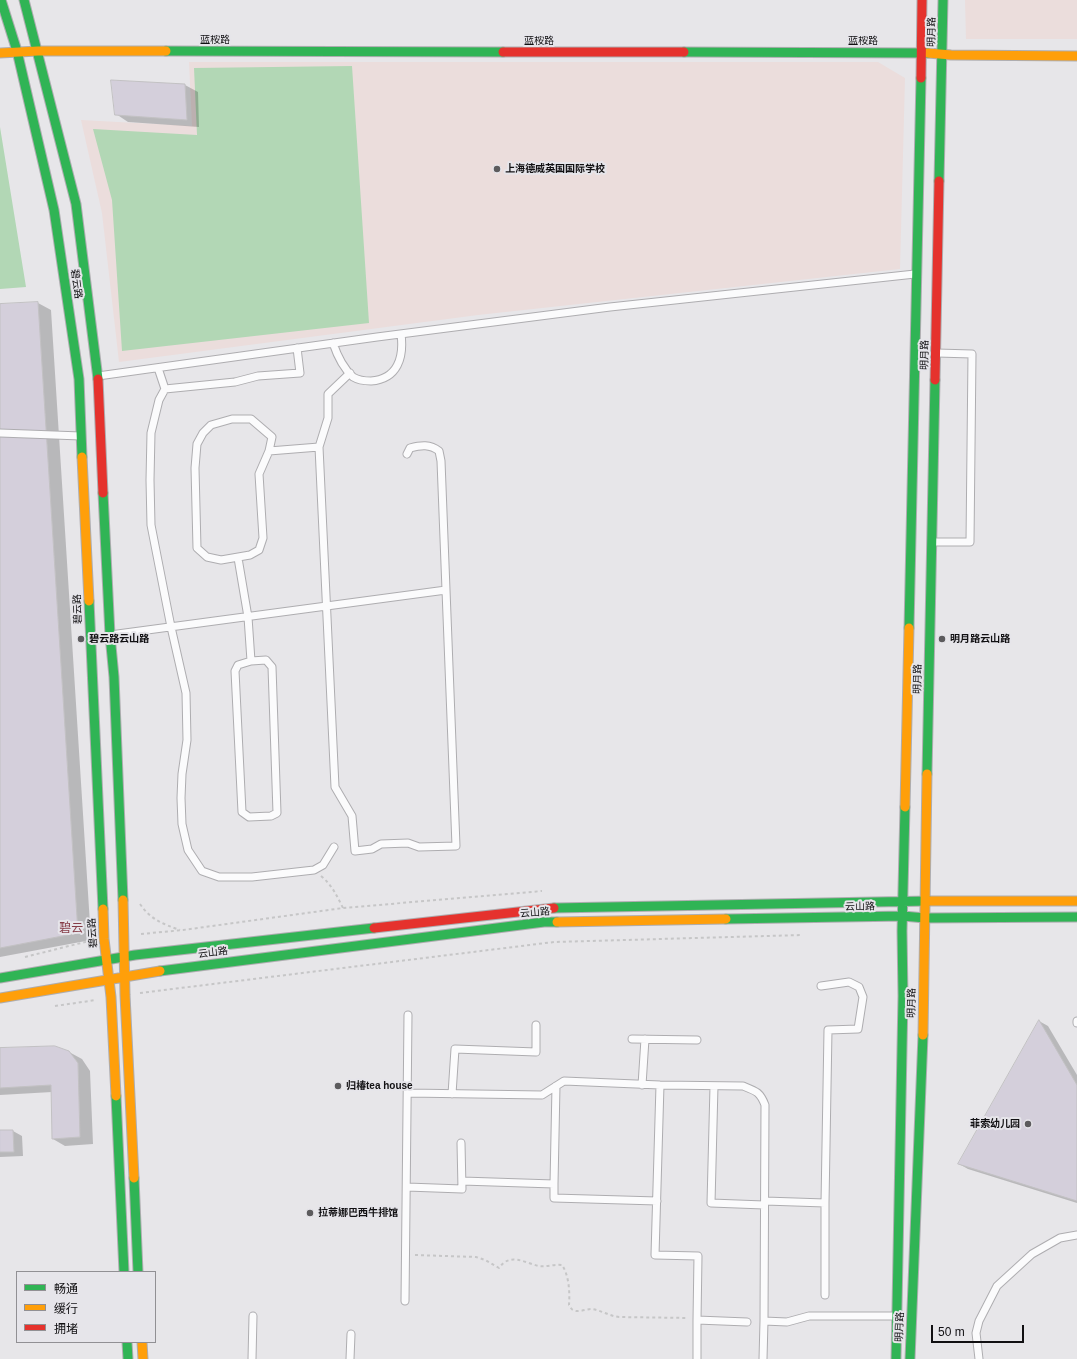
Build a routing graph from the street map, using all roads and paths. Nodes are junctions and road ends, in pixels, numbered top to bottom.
1 (1, 0) edge
2 (24, 0) edge
3 (922, 0) edge
4 (943, 0) edge
5 (17, 51) junction
6 (38, 51) junction
7 (922, 52) junction
8 (0, 53) edge
9 (942, 54) junction
10 (1077, 56) edge
11 (918, 274) junction
12 (401, 334) junction
13 (333, 343) junction
14 (297, 348) junction
15 (936, 353) junction
16 (158, 368) junction
17 (350, 373) junction
18 (98, 376) junction
19 (164, 389) junction
20 (0, 433) edge
21 (81, 436) junction
22 (319, 447) junction
23 (270, 451) junction
24 (407, 454) dead end
25 (932, 542) junction
26 (238, 558) junction
27 (446, 590) junction
28 (327, 606) junction
29 (248, 617) junction
30 (171, 627) junction
31 (110, 635) junction
32 (251, 661) junction
33 (334, 847) dead end
34 (314, 870) junction
35 (138, 901) dead end
36 (925, 901) junction
37 (1077, 901) edge
38 (903, 902) junction
39 (343, 908) dead end
40 (903, 916) junction
41 (1077, 917) edge
42 (925, 918) junction
43 (182, 930) dead end
44 (805, 935) dead end
45 (126, 956) junction
46 (106, 959) junction
47 (126, 976) junction
48 (0, 978) edge
49 (108, 979) junction
50 (821, 986) dead end
51 (126, 995) junction
52 (111, 997) junction
53 (0, 998) edge
54 (53, 1006) dead end
55 (408, 1015) dead end
56 (536, 1025) dead end
57 (632, 1039) dead end
58 (645, 1039) junction
59 (697, 1040) dead end
60 (642, 1085) junction
61 (660, 1085) junction
62 (556, 1086) junction
63 (714, 1086) junction
64 (408, 1093) junction
65 (452, 1094) junction
66 (462, 1142) dead end
67 (462, 1181) junction
68 (554, 1184) junction
69 (406, 1187) junction
70 (657, 1201) junction
71 (765, 1203) junction
72 (825, 1204) junction
73 (1077, 1235) edge
74 (406, 1255) junction
75 (124, 1271) edge
76 (138, 1271) edge
77 (825, 1295) dead end
78 (405, 1301) dead end
79 (253, 1316) dead end
80 (897, 1316) junction
81 (697, 1319) junction
82 (747, 1322) dead end
83 (764, 1322) junction
84 (351, 1334) dead end
85 (127, 1343) edge
86 (142, 1343) edge
87 (128, 1359) edge
88 (143, 1359) edge
89 (252, 1359) edge
90 (350, 1359) edge
91 (696, 1359) edge
92 (763, 1359) edge
93 (896, 1359) edge
94 (910, 1359) edge
95 (979, 1359) edge

1 - 5 street, 碧云路
2 - 6 street, 碧云路
3 - 7 street, 明月路
4 - 9 street, 明月路
5 - 6 street, 蓝桉路
5 - 8 street, 蓝桉路
5 - 21 street, 碧云路
6 - 7 street, 蓝桉路
6 - 18 street, 碧云路
7 - 9 street, 蓝桉路
7 - 11 street, 明月路
9 - 10 street, 蓝桉路
9 - 15 street, 明月路
11 - 12 lane
11 - 38 street, 明月路
12 - 13 lane
12 - 17 lane
13 - 14 lane
13 - 17 lane
14 - 16 lane
14 - 19 lane
15 - 25 street, 明月路
15 - 25 lane
16 - 18 lane
16 - 19 lane
17 - 22 lane
18 - 31 street, 碧云路
19 - 30 lane
20 - 21 lane
21 - 46 street, 碧云路
22 - 23 lane
22 - 28 lane
23 - 26 lane
23 - 26 lane
24 - 27 lane
25 - 36 street, 明月路
26 - 29 lane
27 - 28 lane
27 - 28 lane
28 - 29 lane
29 - 30 lane
29 - 32 lane
30 - 31 lane
30 - 34 lane
31 - 45 street, 碧云路
32 - 32 lane
33 - 34 lane
34 - 39 path
35 - 43 path
36 - 37 street, 云山路
36 - 38 street, 云山路
36 - 42 street, 明月路
38 - 40 street, 明月路
38 - 45 street, 云山路
40 - 42 street, 云山路
40 - 47 street, 云山路
40 - 80 street, 明月路
41 - 42 street, 云山路
42 - 94 street, 明月路
44 - 51 path
45 - 46 street, 云山路
45 - 47 street, 碧云路
46 - 48 street, 云山路
46 - 49 street, 碧云路
47 - 49 street, 云山路
47 - 51 street, 碧云路
49 - 52 street, 碧云路
49 - 53 street, 云山路
50 - 72 lane
51 - 76 street, 碧云路
52 - 54 path
52 - 75 street, 碧云路
55 - 64 lane
56 - 65 lane
57 - 58 lane
58 - 59 lane
58 - 60 lane
60 - 61 lane
60 - 62 lane
61 - 63 lane
61 - 70 lane
62 - 65 lane
62 - 68 lane
63 - 71 lane
63 - 71 lane
64 - 65 lane
64 - 69 lane
66 - 67 lane
67 - 68 lane
67 - 69 lane
68 - 70 lane
69 - 74 lane
70 - 81 lane
71 - 72 lane
71 - 83 lane
72 - 77 lane
73 - 95 lane
74 - 78 lane
74 - 81 path
79 - 89 lane
80 - 83 lane
80 - 93 street, 明月路
81 - 82 lane
81 - 91 lane
83 - 92 lane
84 - 90 lane
85 - 87 street
86 - 88 street

